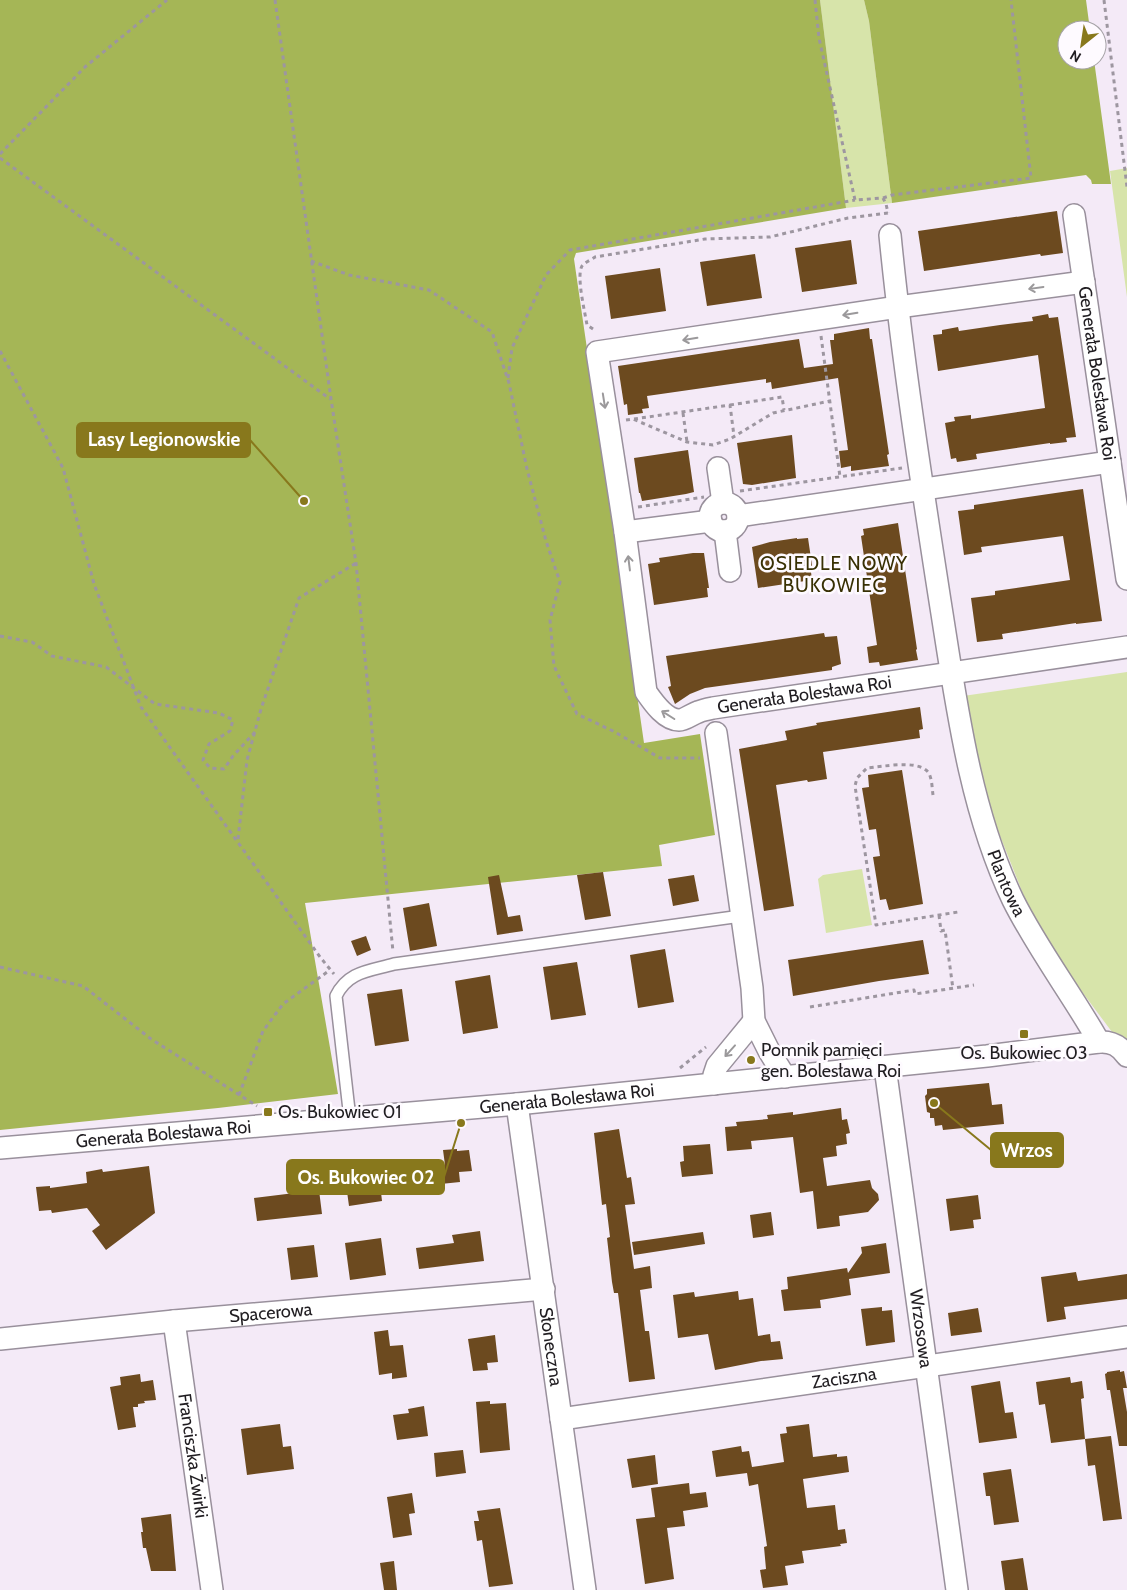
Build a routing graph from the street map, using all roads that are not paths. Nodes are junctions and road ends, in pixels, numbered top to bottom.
1 (1074, 215) dead end
2 (890, 235) dead end
3 (1084, 282) junction
4 (898, 307) junction
5 (1110, 462) junction
6 (718, 468) dead end
7 (923, 490) junction
8 (724, 513) junction
9 (631, 532) junction
10 (730, 571) dead end
11 (1127, 579) edge
12 (1127, 646) edge
13 (952, 672) junction
14 (716, 733) dead end
15 (741, 916) junction
16 (754, 1021) junction
17 (1099, 1042) junction
18 (1127, 1056) edge
19 (885, 1067) junction
20 (785, 1077) junction
21 (714, 1084) junction
22 (517, 1104) junction
23 (350, 1120) junction
24 (0, 1148) edge
25 (544, 1289) junction
26 (174, 1321) junction
27 (1127, 1337) edge
28 (0, 1339) edge
29 (926, 1366) junction
30 (561, 1418) junction
31 (212, 1590) edge
32 (585, 1590) edge
33 (957, 1590) edge

1 - 3 street
2 - 4 street
3 -> 4 street, Generała Bolesława Roi
3 - 5 street, Generała Bolesława Roi
4 - 7 street
4 -> 9 street, Generała Bolesława Roi
5 - 7 street, Generała Bolesława Roi
5 - 11 street
6 - 8 street
7 - 8 street, Generała Bolesława Roi
7 - 13 street
8 - 9 street, Generała Bolesława Roi
8 - 10 street
13 -> 9 street, Generała Bolesława Roi
12 - 13 street, Generała Bolesława Roi
13 - 17 street, Plantowa
14 - 15 street, Generała Bolesława Roi
15 - 16 street, Generała Bolesława Roi
15 - 23 lane
16 - 20 street, Generała Bolesława Roi
16 -> 21 street
17 - 18 street
17 - 19 street, Generała Bolesława Roi
19 - 20 street, Generała Bolesława Roi
19 - 29 street, Wrzosowa
20 - 21 street, Generała Bolesława Roi
21 - 22 street, Generała Bolesława Roi
22 - 23 street, Generała Bolesława Roi
22 - 25 street, Słoneczna
23 - 24 street, Generała Bolesława Roi
25 - 26 street, Spacerowa
25 - 30 street, Słoneczna
26 - 28 street, Spacerowa
26 - 31 street, Franciszka Żwirki
27 - 29 street, Zaciszna
29 - 30 street, Zaciszna
29 - 33 street, Wrzosowa
30 - 32 street, Słoneczna

